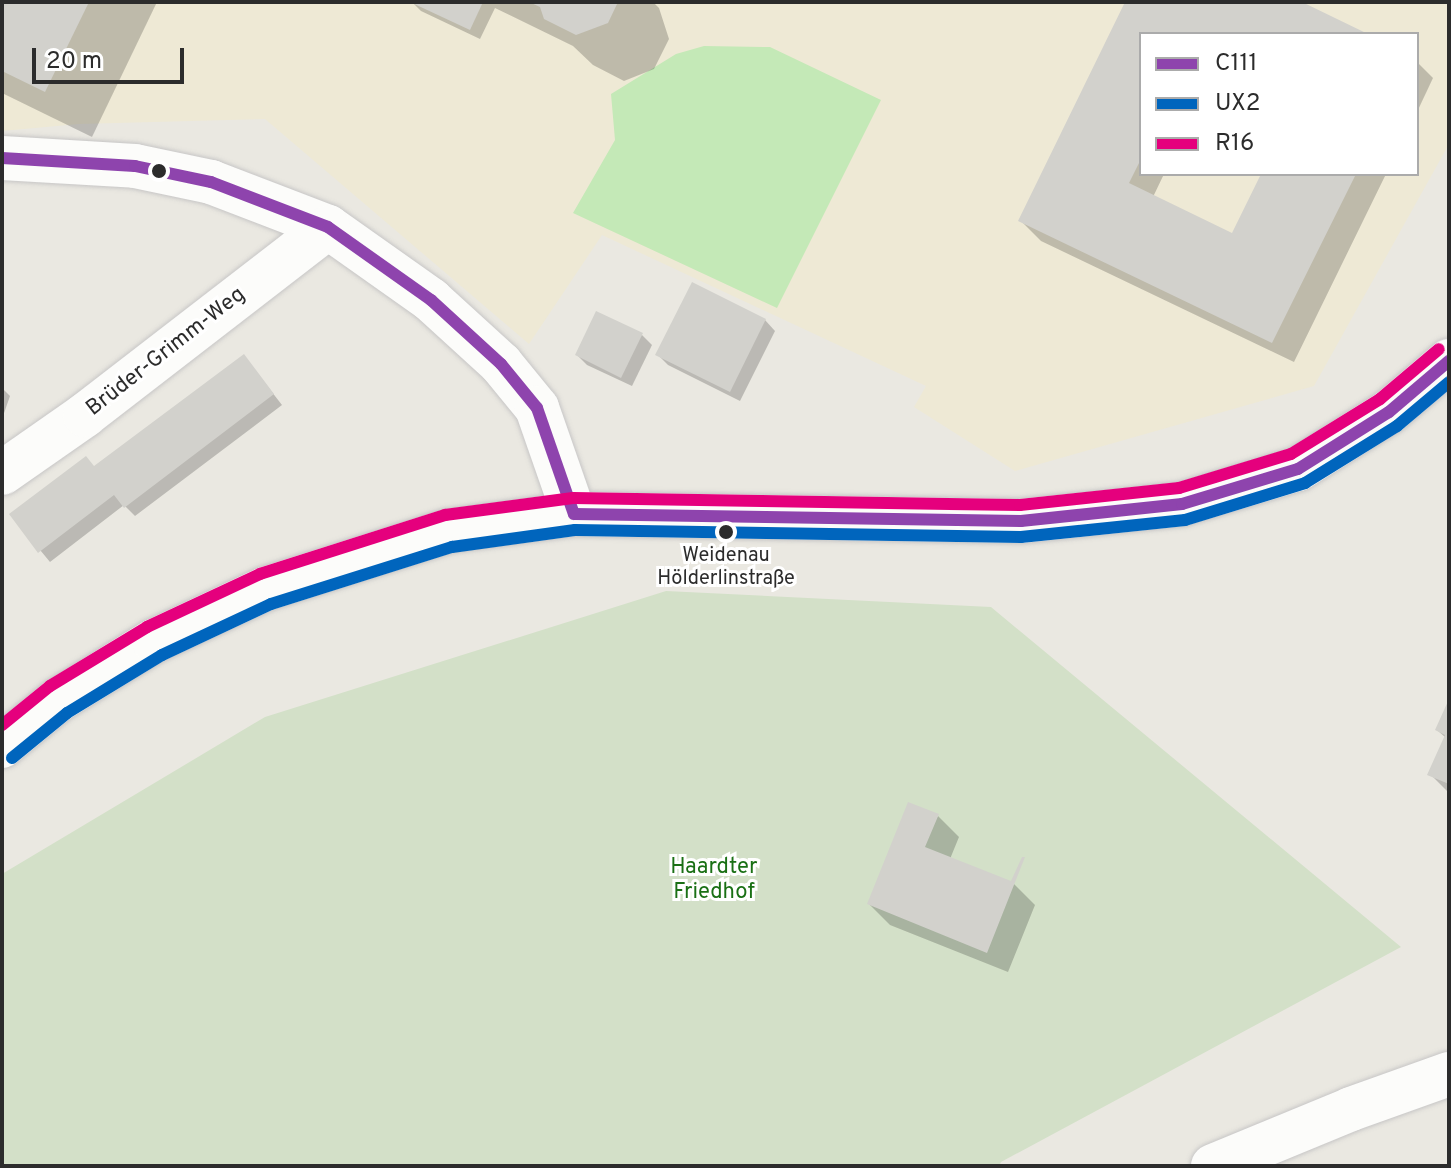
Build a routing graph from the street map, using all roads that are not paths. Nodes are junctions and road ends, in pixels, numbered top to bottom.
1 (2, 158) edge
2 (328, 227) junction
3 (1449, 361) edge
4 (2, 473) edge
5 (574, 514) junction
6 (2, 746) edge
7 (1449, 1074) edge
8 (1213, 1166) edge

1 - 2 street
2 - 4 street, Brüder-Grimm-Weg
2 - 5 street
3 - 5 street
5 - 6 street
7 - 8 street

